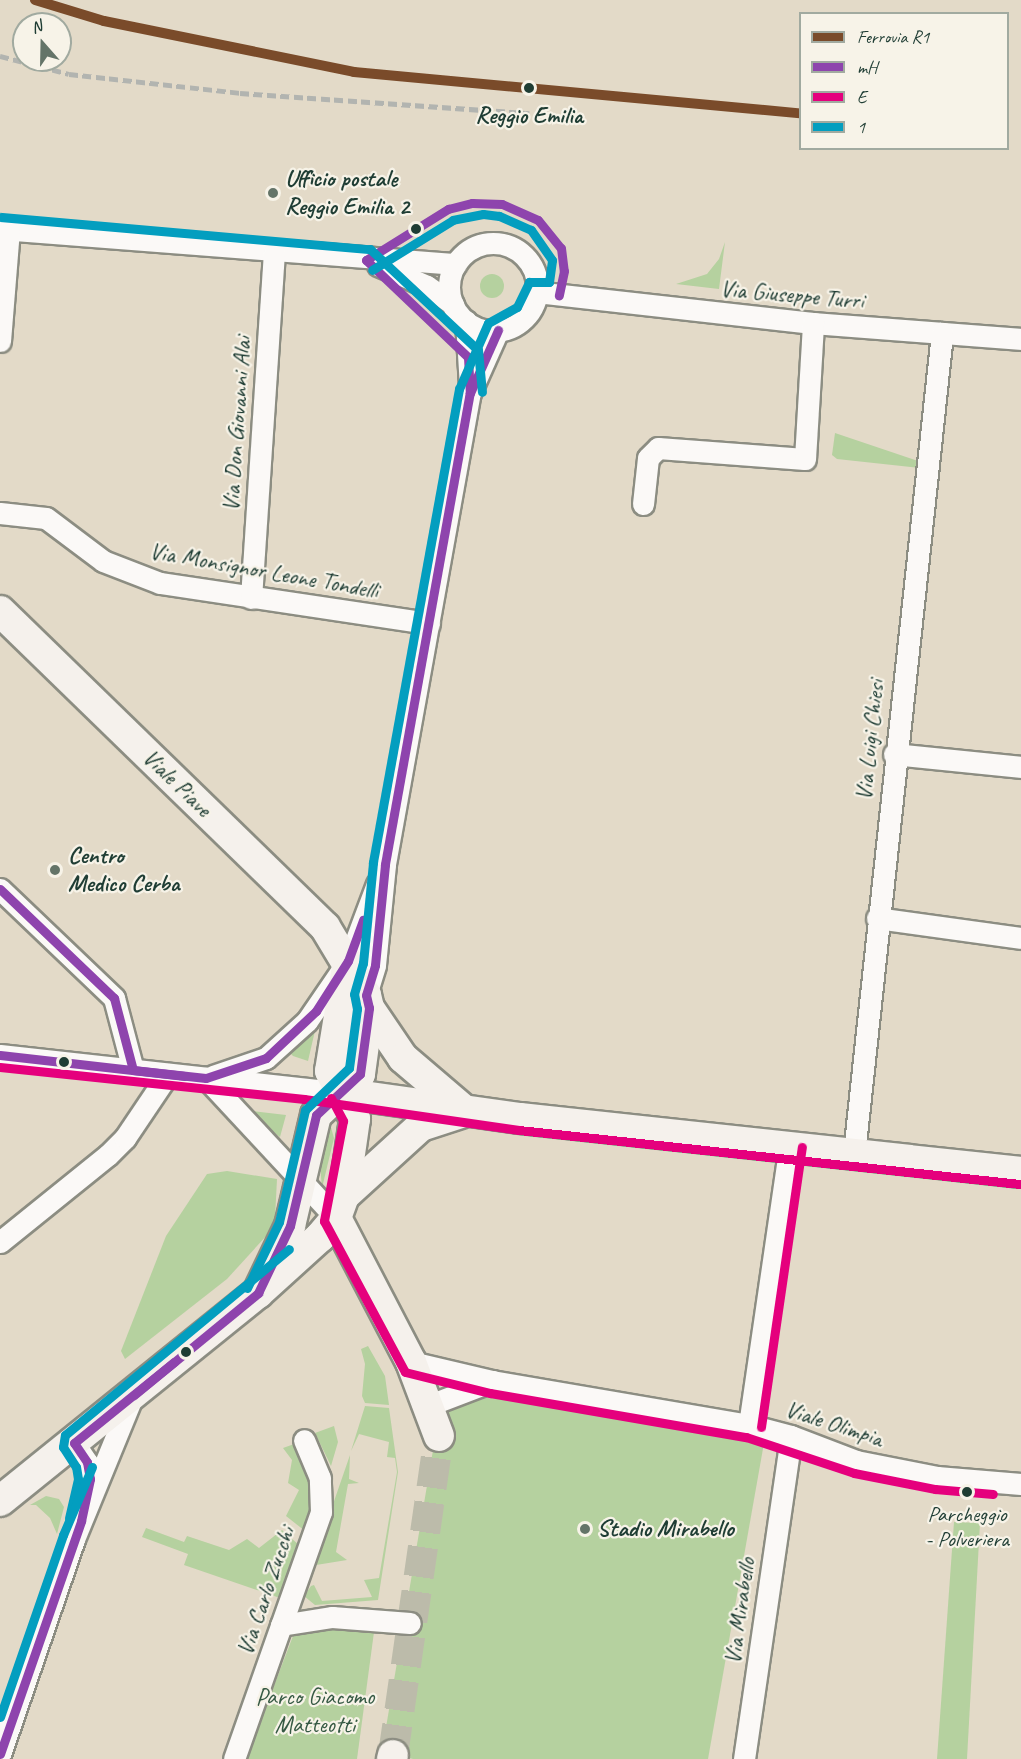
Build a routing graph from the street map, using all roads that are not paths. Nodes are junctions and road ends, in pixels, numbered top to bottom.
1 (5, 229) edge
2 (274, 253) junction
3 (356, 259) junction
4 (456, 264) junction
5 (536, 292) junction
6 (453, 304) junction
7 (466, 321) junction
8 (813, 323) junction
9 (498, 330) junction
10 (942, 333) junction
11 (1021, 339) edge
12 (0, 340) edge
13 (470, 393) junction
14 (643, 504) dead end
15 (0, 513) edge
16 (251, 598) junction
17 (0, 611) edge
18 (429, 623) junction
19 (894, 754) junction
20 (1021, 767) edge
21 (385, 864) junction
22 (0, 889) edge
23 (878, 918) junction
24 (1021, 938) edge
25 (348, 961) junction
26 (367, 1002) junction
27 (0, 1055) edge
28 (133, 1070) junction
29 (168, 1074) junction
30 (206, 1078) junction
31 (342, 1093) junction
32 (467, 1112) junction
33 (790, 1145) junction
34 (854, 1153) junction
35 (1021, 1172) edge
36 (301, 1183) junction
37 (340, 1207) junction
38 (0, 1242) edge
39 (258, 1293) junction
40 (411, 1362) junction
41 (492, 1381) junction
42 (134, 1395) junction
43 (427, 1406) junction
44 (749, 1425) junction
45 (439, 1436) tunnel mouth
46 (791, 1436) junction
47 (304, 1440) dead end
48 (74, 1443) junction
49 (1021, 1484) edge
50 (0, 1501) edge
51 (81, 1521) junction
52 (410, 1623) dead end
53 (281, 1625) junction
54 (0, 1754) edge
55 (234, 1759) edge
56 (744, 1759) edge

1 - 2 street
1 - 12 street
2 - 3 street
2 - 16 street, Via Don Giovanni Alai
3 - 4 street
3 - 6 street
4 - 5 street
4 - 6 street
5 - 8 street, Via Giuseppe Turri
5 - 9 street
6 - 7 street
7 - 9 street
7 - 13 street
8 - 10 street, Via Giuseppe Turri
8 - 14 street
9 - 13 street
10 - 11 street, Via Giuseppe Turri
10 - 19 street, Via Luigi Chiesi
13 - 18 street
15 - 16 street, Via Monsignor Leone Tondelli
16 - 18 street, Via Monsignor Leone Tondelli
17 - 25 main road, Viale Piave
18 - 21 street
19 - 20 street
19 - 23 street, Via Luigi Chiesi
21 - 25 street
21 - 26 street
22 - 28 street
23 - 24 street
23 - 34 street, Via Luigi Chiesi
25 - 26 main road, Viale Piave
25 - 30 street
25 - 31 main road
26 - 31 main road
26 - 32 main road, Viale Piave
27 - 28 street
28 - 29 street
29 - 30 street
29 - 38 street
30 - 31 street
30 - 36 street
31 - 32 main road
31 - 36 main road
31 - 37 main road
32 - 33 main road
32 - 37 main road
33 - 34 main road
33 - 44 street
34 - 35 main road
36 - 37 street
36 - 39 main road
37 - 39 main road
37 - 40 main road
39 - 42 main road
40 - 41 street, Viale Olimpia
40 - 43 main road
41 - 43 street
41 - 44 street, Viale Olimpia
42 - 48 main road
42 - 51 street
43 - 45 main road
44 - 46 street, Viale Olimpia
46 - 49 street, Viale Olimpia
46 - 56 street, Via Mirabello
47 - 53 street, Via Carlo Zucchi
48 - 50 main road
48 - 51 street
51 - 54 street
52 - 53 street
53 - 55 street, Via Carlo Zucchi

